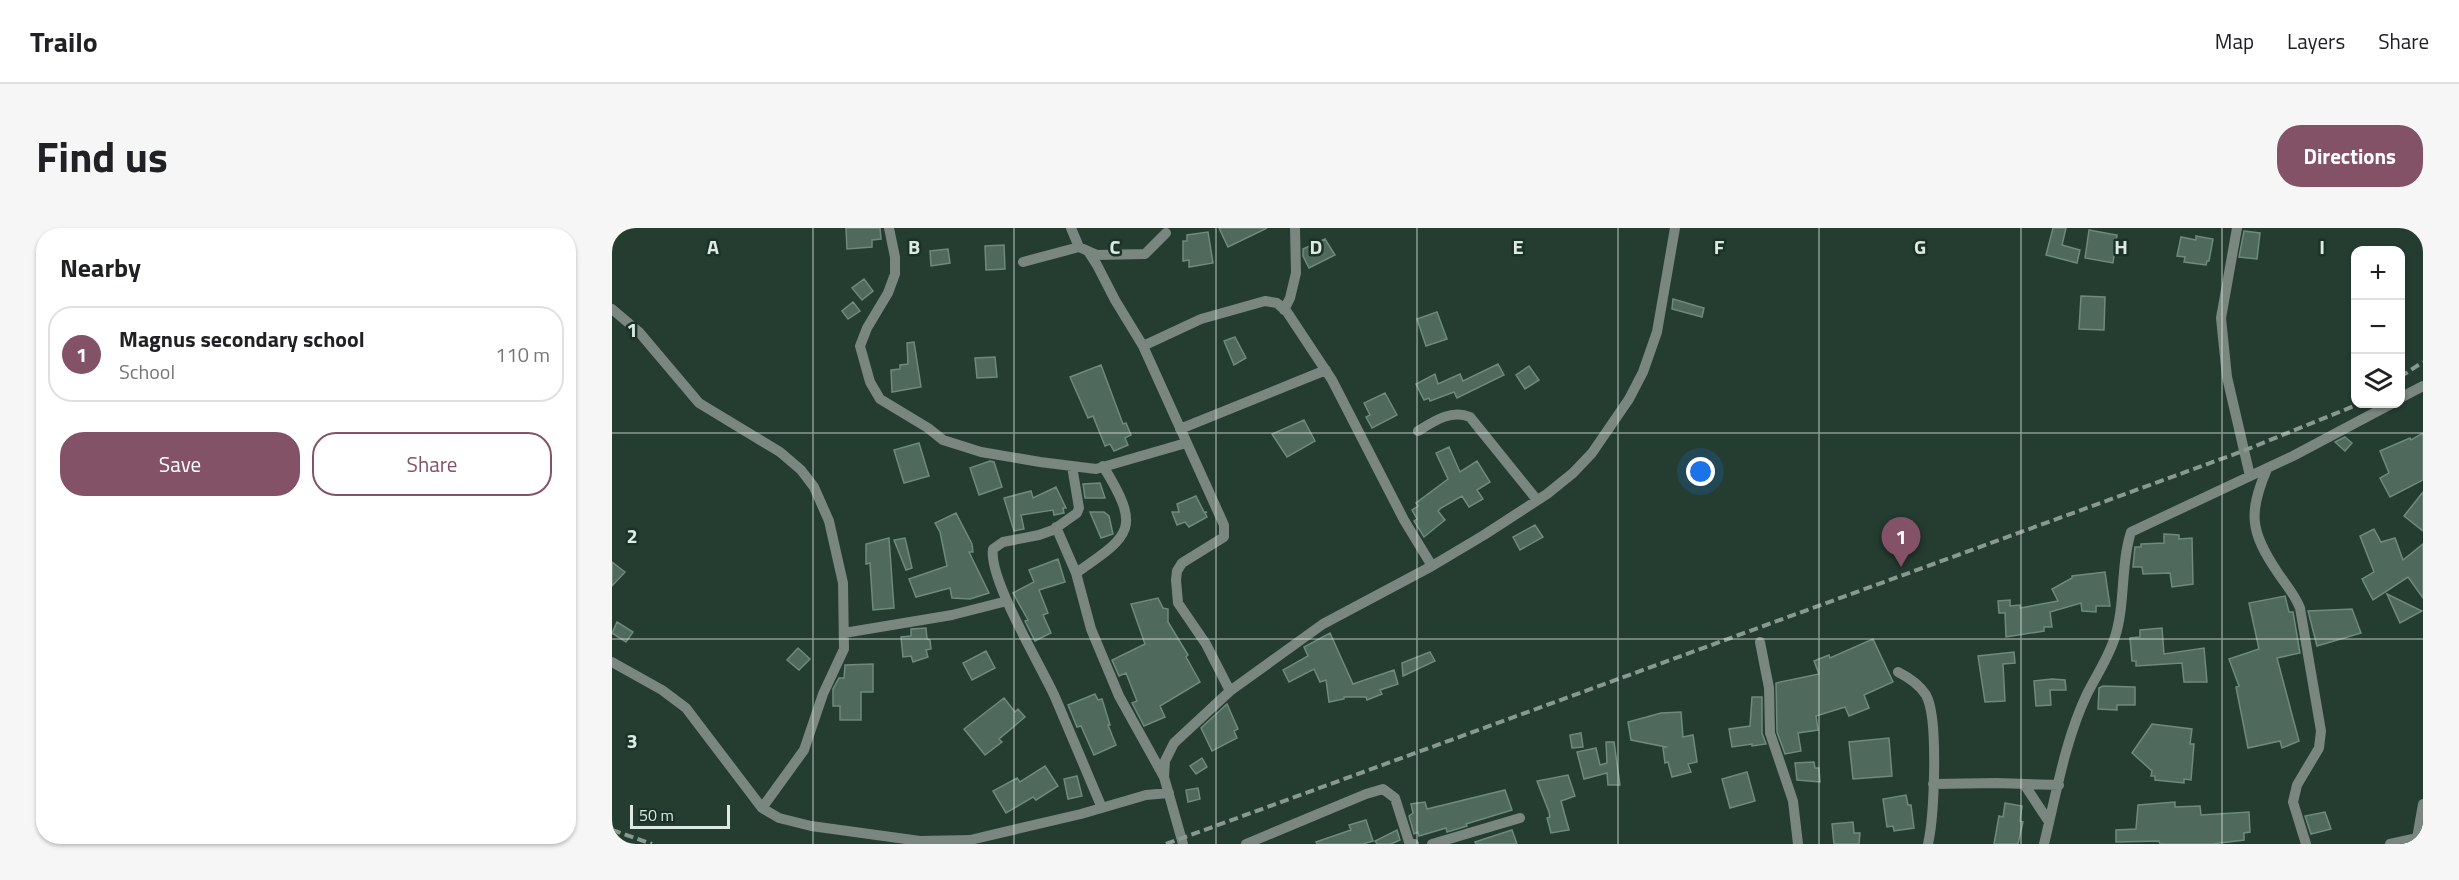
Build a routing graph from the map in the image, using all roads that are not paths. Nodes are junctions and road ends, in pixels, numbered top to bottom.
1 (889, 228) edge
2 (1071, 228) edge
3 (1294, 228) edge
4 (1675, 228) edge
5 (2237, 228) edge
6 (1166, 233) dead end
7 (1083, 249) junction
8 (1023, 262) dead end
9 (612, 309) edge
10 (1284, 310) junction
11 (1143, 346) junction
12 (1326, 370) junction
13 (2423, 386) edge
14 (2405, 395) edge
15 (2383, 408) edge
16 (1180, 429) junction
17 (1418, 431) dead end
18 (1186, 442) junction
19 (1072, 466) junction
20 (1103, 466) junction
21 (2267, 468) junction
22 (2250, 476) junction
23 (1538, 500) junction
24 (1056, 527) junction
25 (1432, 566) junction
26 (1076, 573) junction
27 (1007, 601) junction
28 (844, 633) junction
29 (1760, 642) dead end
30 (612, 662) edge
31 (1898, 672) dead end
32 (1230, 691) junction
33 (1164, 777) junction
34 (1933, 784) junction
35 (2024, 784) junction
36 (2059, 785) junction
37 (1169, 793) junction
38 (2423, 804) edge
39 (762, 808) junction
40 (1102, 808) junction
41 (1520, 818) dead end
42 (2049, 822) junction
43 (2420, 838) edge
44 (1433, 843) edge
45 (1183, 844) edge
46 (1246, 844) edge
47 (1414, 844) edge
48 (1798, 844) edge
49 (1928, 844) edge
50 (2044, 844) edge
51 (2306, 844) edge
52 (2390, 844) edge

1 - 19 street
2 - 7 street
3 - 10 street
4 - 23 street
5 - 22 street
6 - 7 street
7 - 8 street
7 - 11 street
9 - 28 street
10 - 11 street
10 - 12 street
11 - 16 street
12 - 16 street
12 - 25 street
13 - 14 street
15 - 21 street
16 - 18 street
17 - 23 street
18 - 20 street
18 - 32 street
19 - 20 street
19 - 24 street
20 - 26 street
21 - 22 street
21 - 51 street
22 - 36 street
23 - 25 street
24 - 26 street
24 - 27 street
25 - 32 street
26 - 33 street
27 - 28 street
27 - 40 street
28 - 39 street
29 - 48 street
30 - 39 street
31 - 34 street
32 - 33 street
33 - 37 street
34 - 35 street
34 - 49 street
35 - 36 street
35 - 42 street
36 - 42 street
37 - 40 street
37 - 45 street
38 - 43 street
39 - 40 street
41 - 44 street
42 - 50 street
43 - 52 street
46 - 47 street

